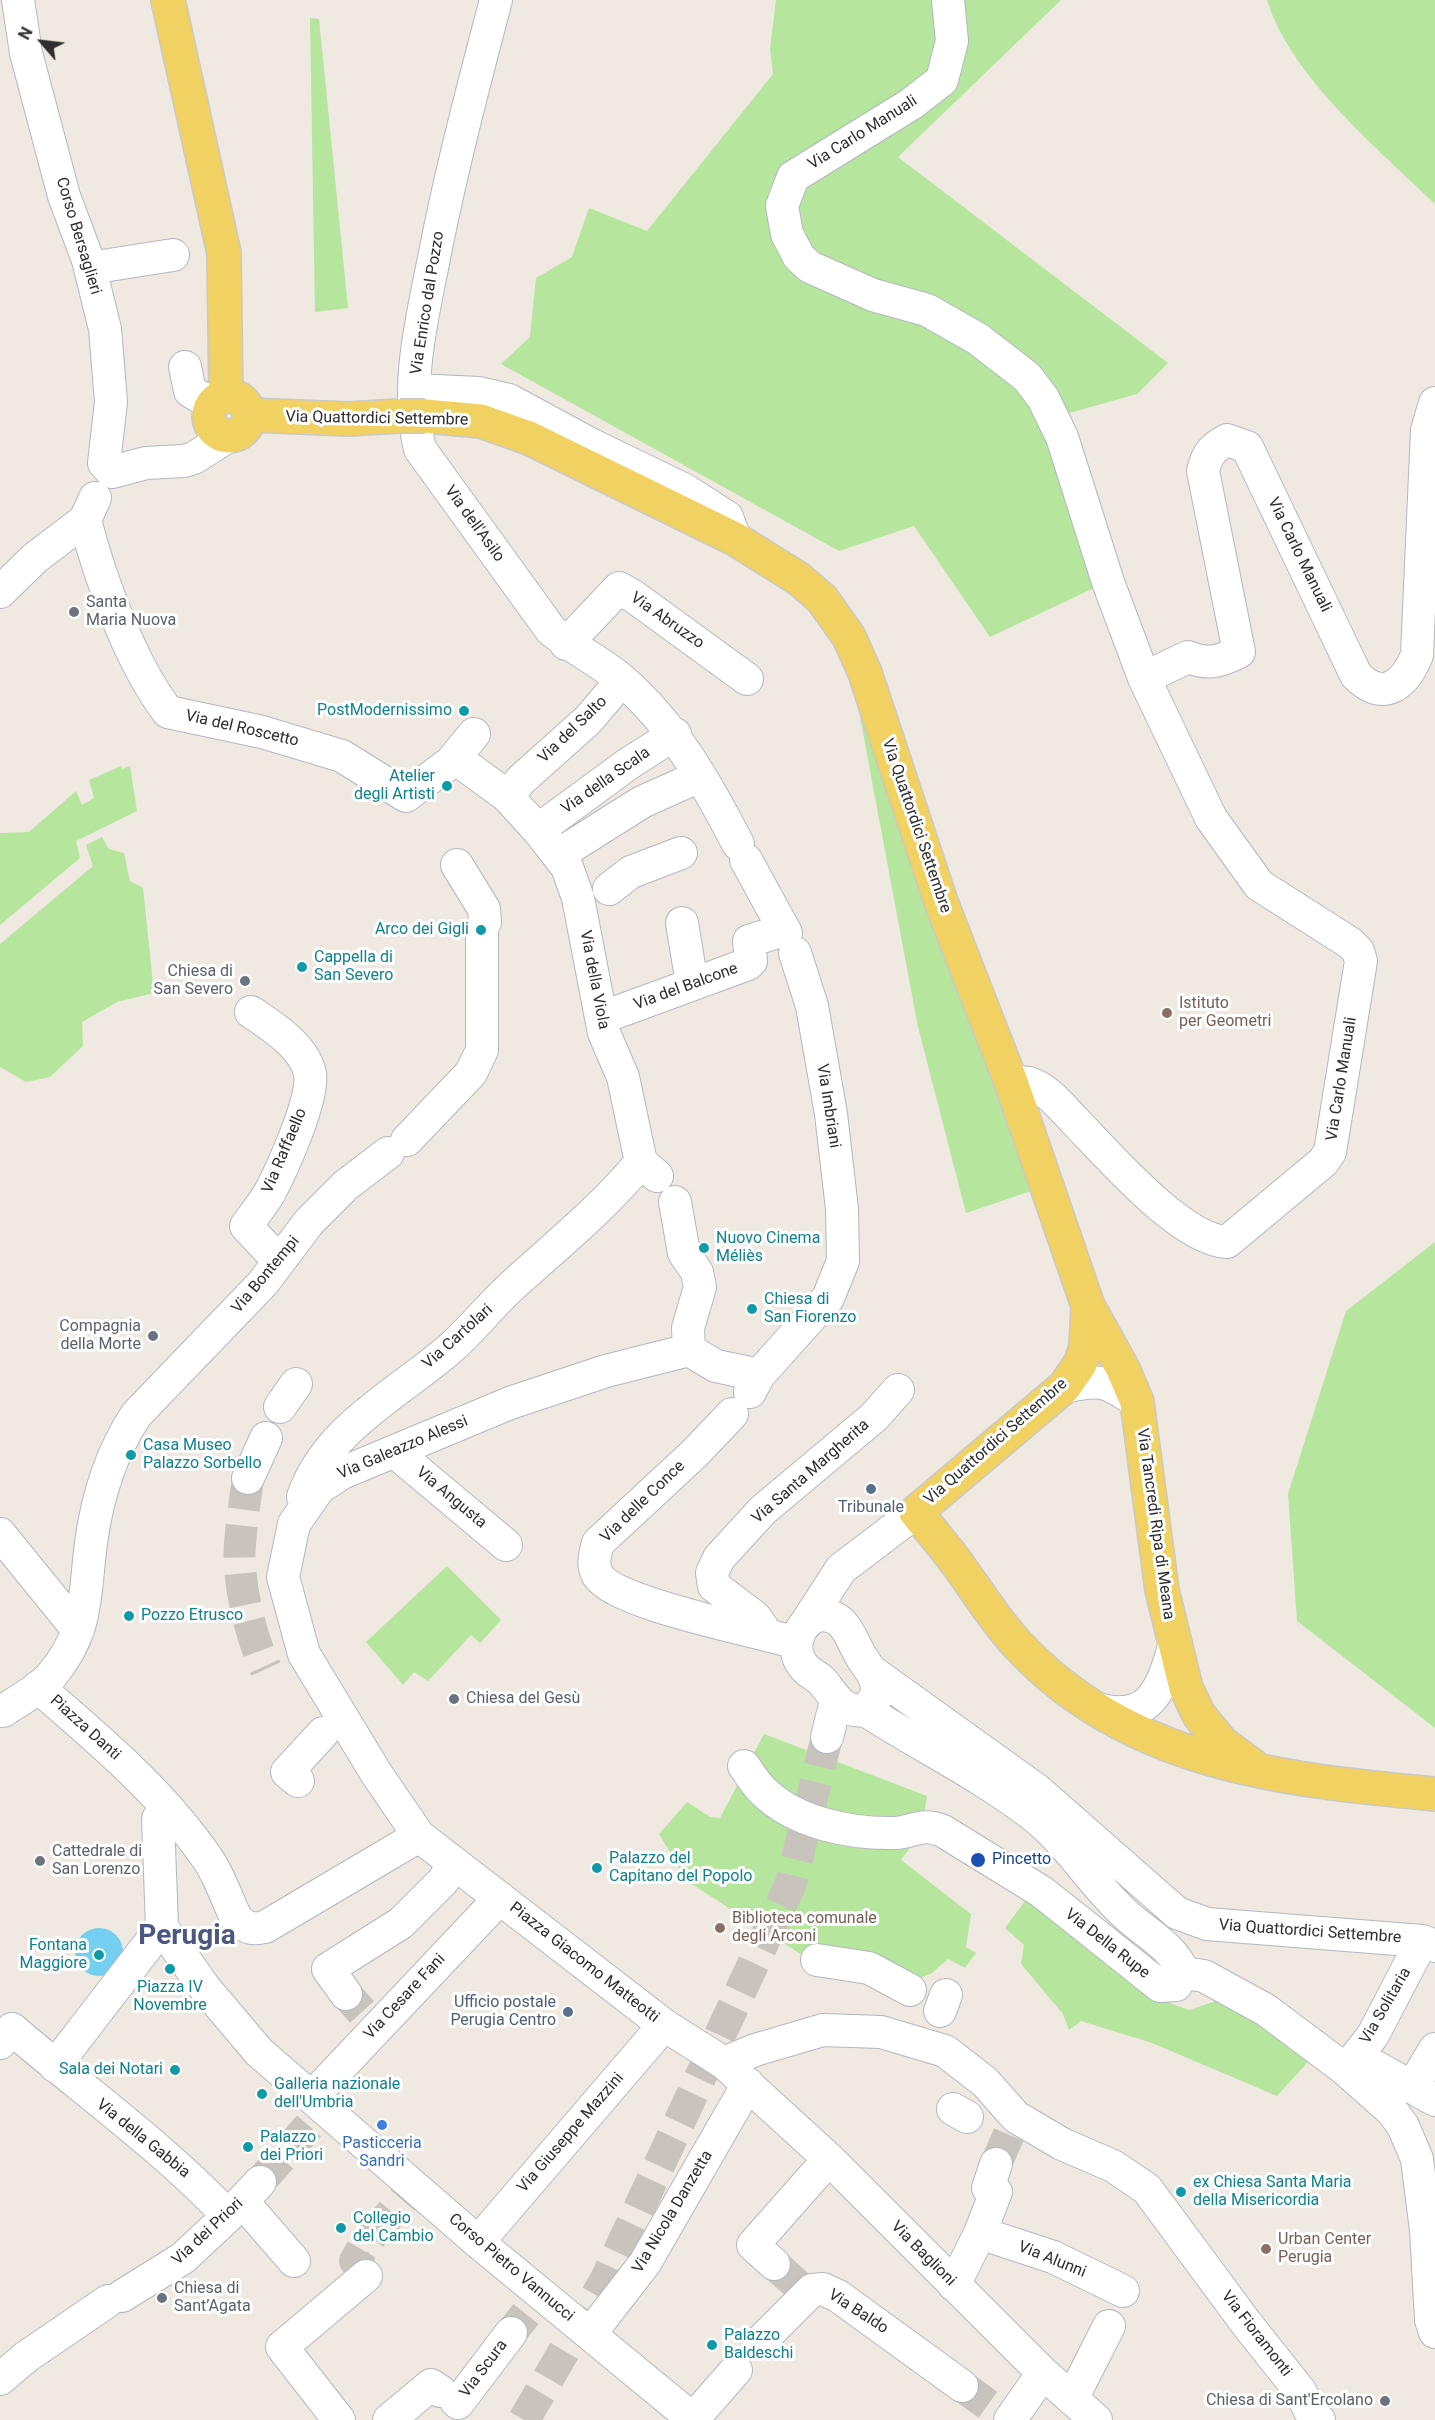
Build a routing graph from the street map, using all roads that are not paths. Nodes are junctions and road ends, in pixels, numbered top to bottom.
1 (18, 0) edge
2 (168, 0) edge
3 (496, 0) edge
4 (948, 0) edge
5 (173, 255) dead end
6 (90, 268) junction
7 (185, 367) dead end
8 (1435, 403) edge
9 (413, 407) junction
10 (225, 416) junction
11 (98, 495) junction
12 (0, 592) edge
13 (566, 644) junction
14 (1144, 678) junction
15 (747, 679) dead end
16 (622, 680) junction
17 (675, 734) junction
18 (465, 746) joint
19 (700, 776) junction
20 (514, 788) junction
21 (538, 830) junction
22 (681, 854) dead end
23 (558, 855) junction
24 (457, 865) dead end
25 (590, 895) junction
26 (682, 923) dead end
27 (788, 939) junction
28 (692, 984) junction
29 (251, 1012) dead end
30 (601, 1018) junction
31 (1011, 1082) junction
32 (649, 1169) joint
33 (675, 1202) dead end
34 (279, 1261) junction
35 (1088, 1306) junction
36 (689, 1350) junction
37 (1064, 1387) junction
38 (898, 1390) dead end
39 (747, 1394) junction
40 (1137, 1402) junction
41 (266, 1438) dead end
42 (395, 1452) junction
43 (248, 1478) tunnel mouth
44 (916, 1512) junction
45 (294, 1524) junction
46 (0, 1534) edge
47 (506, 1545) dead end
48 (857, 1558) junction
49 (843, 1623) junction
50 (78, 1630) junction
51 (802, 1631) junction
52 (767, 1634) junction
53 (1174, 1646) junction
54 (874, 1673) junction
55 (38, 1687) junction
56 (909, 1696) junction
57 (850, 1705) junction
58 (1089, 1706) junction
59 (9, 1715) edge
60 (827, 1737) tunnel mouth
61 (914, 1737) junction
62 (744, 1766) dead end
63 (376, 1773) junction
64 (1263, 1773) junction
65 (298, 1781) dead end
66 (1435, 1794) edge
67 (166, 1807) junction
68 (419, 1836) junction
69 (454, 1863) junction
70 (500, 1898) junction
71 (162, 1927) junction
72 (1429, 1943) edge
73 (817, 1960) dead end
74 (1184, 1973) junction
75 (910, 1990) dead end
76 (361, 2012) junction
77 (664, 2025) junction
78 (0, 2043) edge
79 (1435, 2049) edge
80 (724, 2063) junction
81 (55, 2066) junction
82 (1351, 2074) junction
83 (750, 2085) junction
84 (1422, 2092) edge
85 (316, 2111) junction
86 (829, 2159) junction
87 (996, 2164) tunnel mouth
88 (243, 2200) junction
89 (980, 2233) junction
90 (478, 2242) junction
91 (294, 2261) dead end
92 (774, 2264) tunnel mouth
93 (366, 2276) dead end
94 (954, 2285) junction
95 (1123, 2291) dead end
96 (1434, 2323) edge
97 (1109, 2326) dead end
98 (511, 2333) tunnel mouth
99 (759, 2343) dead end
100 (599, 2350) junction
101 (736, 2370) dead end
102 (1043, 2373) junction
103 (0, 2379) edge
104 (962, 2386) tunnel mouth
105 (1072, 2399) junction
106 (1310, 2418) edge
107 (693, 2419) edge
108 (1008, 2419) edge
109 (339, 2420) edge
110 (389, 2420) edge
111 (1096, 2420) edge

1 - 6 street, Corso Bersaglieri
2 - 10 main road
3 - 9 street, Via Enrico dal Pozzo
4 - 14 street, Via Carlo Manuali
5 - 6 street
6 - 11 street, Corso Bersaglieri
7 - 10 street
8 - 14 street, Via Carlo Manuali
9 - 10 main road, Via Quattordici Settembre
9 - 13 street, Via dell'Asilo
9 - 31 main road, Via Quattordici Settembre
10 - 11 street
11 - 12 street
11 - 18 street, Via del Roscetto
13 - 15 street, Via Abruzzo
13 - 16 street, Via Imbriani
14 - 31 street, Via Carlo Manuali
16 - 17 street, Via Imbriani
16 - 20 street, Via del Salto
17 - 19 street, Via Imbriani
17 - 21 street, Via della Scala
18 - 20 street, Via della Viola
19 - 23 street
19 - 27 street, Via Imbriani
20 - 21 street, Via della Viola
21 - 23 street, Via della Viola
22 - 25 street
23 - 25 street, Via della Viola
24 - 34 street, Via Bontempi
25 - 30 street, Via della Viola
26 - 28 street
27 - 28 street, Via del Balcone
27 - 39 street, Via Imbriani
28 - 30 street, Via del Balcone
29 - 34 street, Via Raffaello
30 - 32 street, Via della Viola
31 - 35 main road, Via Quattordici Settembre
32 - 45 street, Via Cartolari
33 - 36 street
34 - 50 street, Via Bontempi
35 - 37 main road, Via Quattordici Settembre
35 - 40 main road, Via Tancredi Ripa di Meana
36 - 39 street
36 - 42 street, Via Galeazzo Alessi
37 - 40 street
37 - 44 main road, Via Quattordici Settembre
38 - 52 street, Via Santa Margherita
39 - 52 street, Via delle Conce
40 - 53 main road, Via Tancredi Ripa di Meana
41 - 43 street
42 - 45 street, Via Galeazzo Alessi
42 - 47 street, Via Angusta
44 - 48 street, Via Quattordici Settembre
44 - 58 main road, Via Tancredi Ripa di Meana
45 - 63 street, Via Galeazzo Alessi
46 - 50 street
48 - 49 street
48 - 51 street, Via Quattordici Settembre
49 - 51 street, Via delle Conce
49 - 54 street
50 - 55 street, Piazza Danti
51 - 52 street, Via delle Conce
51 - 57 street
53 - 58 street, Via Tancredi Ripa di Meana
53 - 64 main road, Via Tancredi Ripa di Meana
54 - 56 street, Via Quattordici Settembre
54 - 57 street
55 - 59 street, Piazza Danti
55 - 67 street, Piazza Danti
56 - 61 street
56 - 72 street, Via Quattordici Settembre
57 - 60 street
57 - 61 street, Via Della Rupe
58 - 64 main road, Via Tancredi Ripa di Meana
61 - 74 street, Via Della Rupe
62 - 74 street, Via Della Rupe
63 - 65 street
63 - 68 street, Via Galeazzo Alessi
64 - 66 main road, Via Tancredi Ripa di Meana
67 - 68 street
67 - 71 street
68 - 69 street, Piazza Giacomo Matteotti
69 - 70 street, Piazza Giacomo Matteotti
69 - 76 street
70 - 76 street, Via Cesare Fani
70 - 77 street, Piazza Giacomo Matteotti
71 - 81 street
71 - 85 street, Corso Pietro Vannucci
72 - 82 street, Via Solitaria
73 - 75 street
74 - 82 street
76 - 85 street, Via Cesare Fani
77 - 80 street, Piazza Giacomo Matteotti
77 - 90 street, Via Giuseppe Mazzini
78 - 81 street, Via della Gabbia
79 - 84 street
80 - 83 street, Piazza Giacomo Matteotti
80 - 106 street, Via Fioramonti
81 - 88 street, Via della Gabbia
82 - 84 street
82 - 96 street
83 - 86 street, Via Baglioni
83 - 100 street, Via Nicola Danzetta
85 - 90 street, Corso Pietro Vannucci
86 - 92 street
86 - 94 street, Via Baglioni
87 - 89 street
88 - 91 street, Via della Gabbia
88 - 103 street, Via dei Priori
89 - 94 street
89 - 95 street, Via Alunni
90 - 100 street, Corso Pietro Vannucci
93 - 109 street
94 - 102 street, Via Baglioni
97 - 105 street
98 - 110 street, Via Scura
99 - 104 street, Via Baldo
100 - 107 street, Corso Pietro Vannucci
101 - 107 street
102 - 105 street, Via Baglioni
102 - 108 street
105 - 111 street, Via Baglioni

